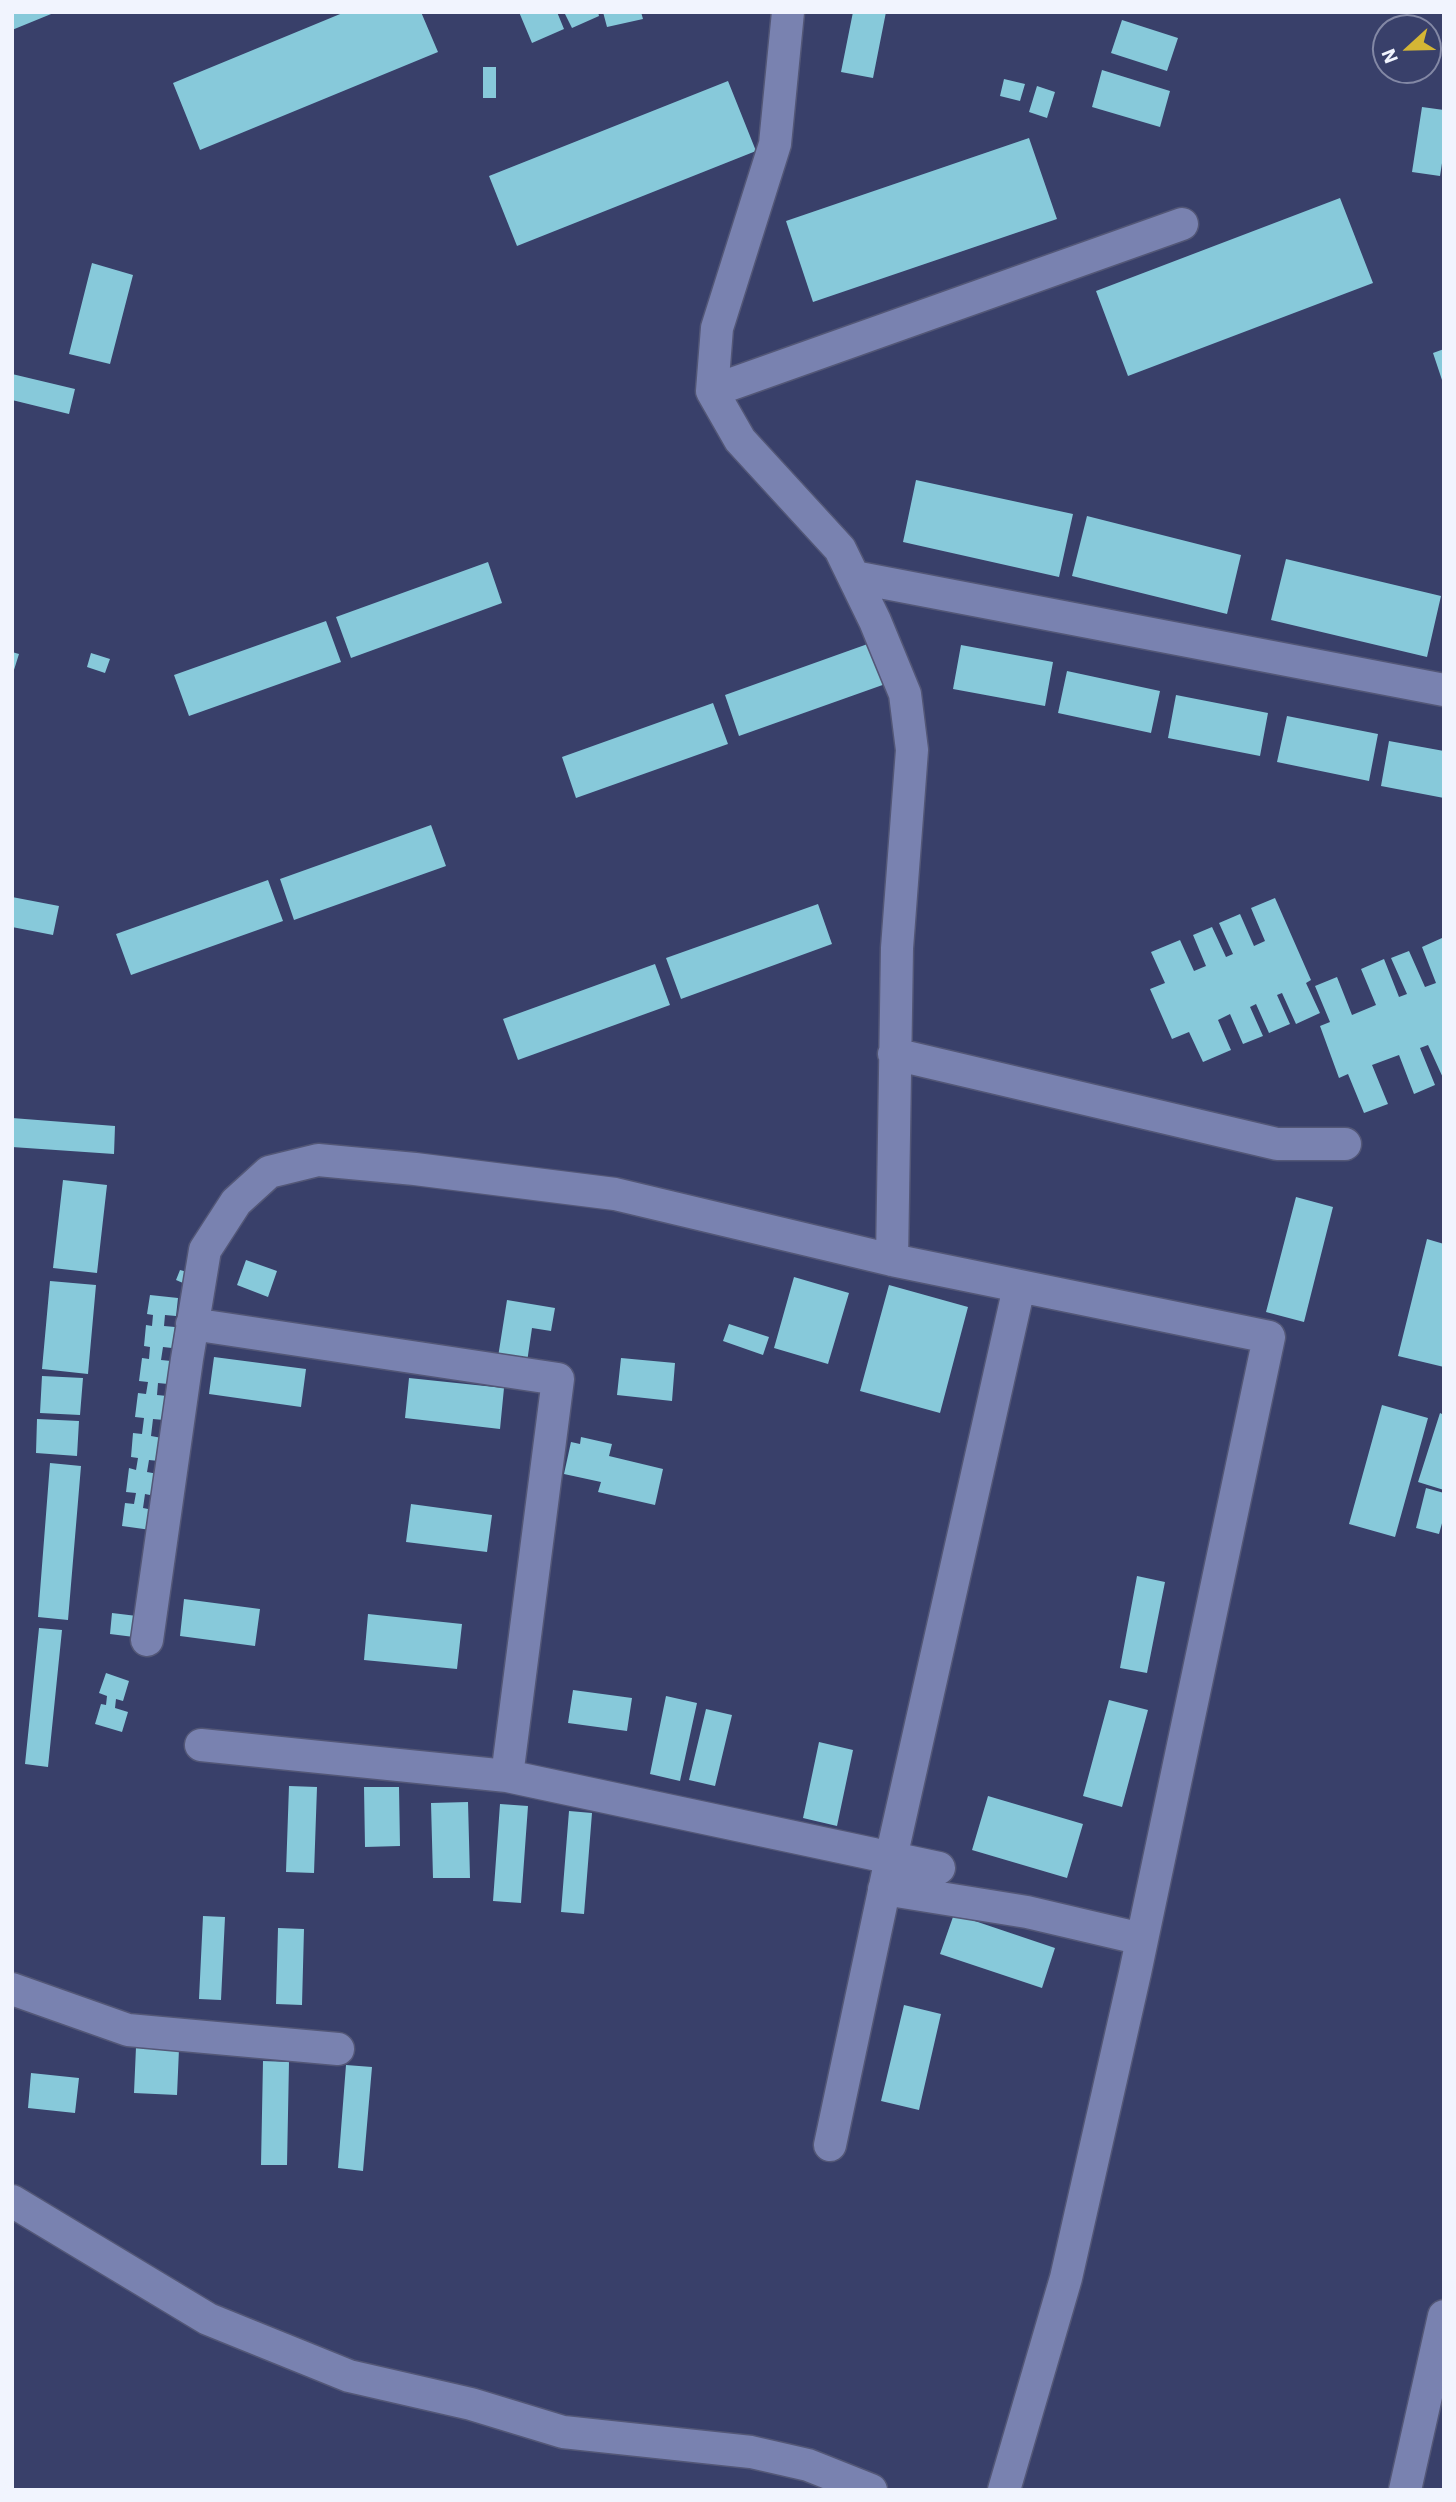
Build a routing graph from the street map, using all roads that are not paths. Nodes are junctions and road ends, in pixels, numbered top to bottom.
1 (788, 12) edge
2 (1182, 224) dead end
3 (712, 391) junction
4 (854, 578) junction
5 (1444, 690) edge
6 (894, 1054) junction
7 (1345, 1144) dead end
8 (892, 1260) junction
9 (1019, 1287) junction
10 (192, 1324) junction
11 (146, 1640) dead end
12 (201, 1745) dead end
13 (507, 1776) junction
14 (891, 1858) junction
15 (939, 1868) dead end
16 (884, 1889) junction
17 (1142, 1939) junction
18 (12, 1989) edge
19 (338, 2049) dead end
20 (830, 2145) dead end
21 (12, 2202) edge
22 (1444, 2316) edge
23 (871, 2490) edge
24 (1004, 2490) edge
25 (1405, 2490) edge

1 - 3 street
2 - 3 street
3 - 4 street
4 - 5 street
4 - 6 street
6 - 7 street
6 - 8 street
8 - 9 street
8 - 10 street
9 - 14 street
9 - 17 street
10 - 11 street
10 - 13 street
12 - 13 street
13 - 14 street
14 - 15 street
14 - 16 street
16 - 17 street
16 - 20 street
17 - 24 street
18 - 19 street
21 - 23 street
22 - 25 street

